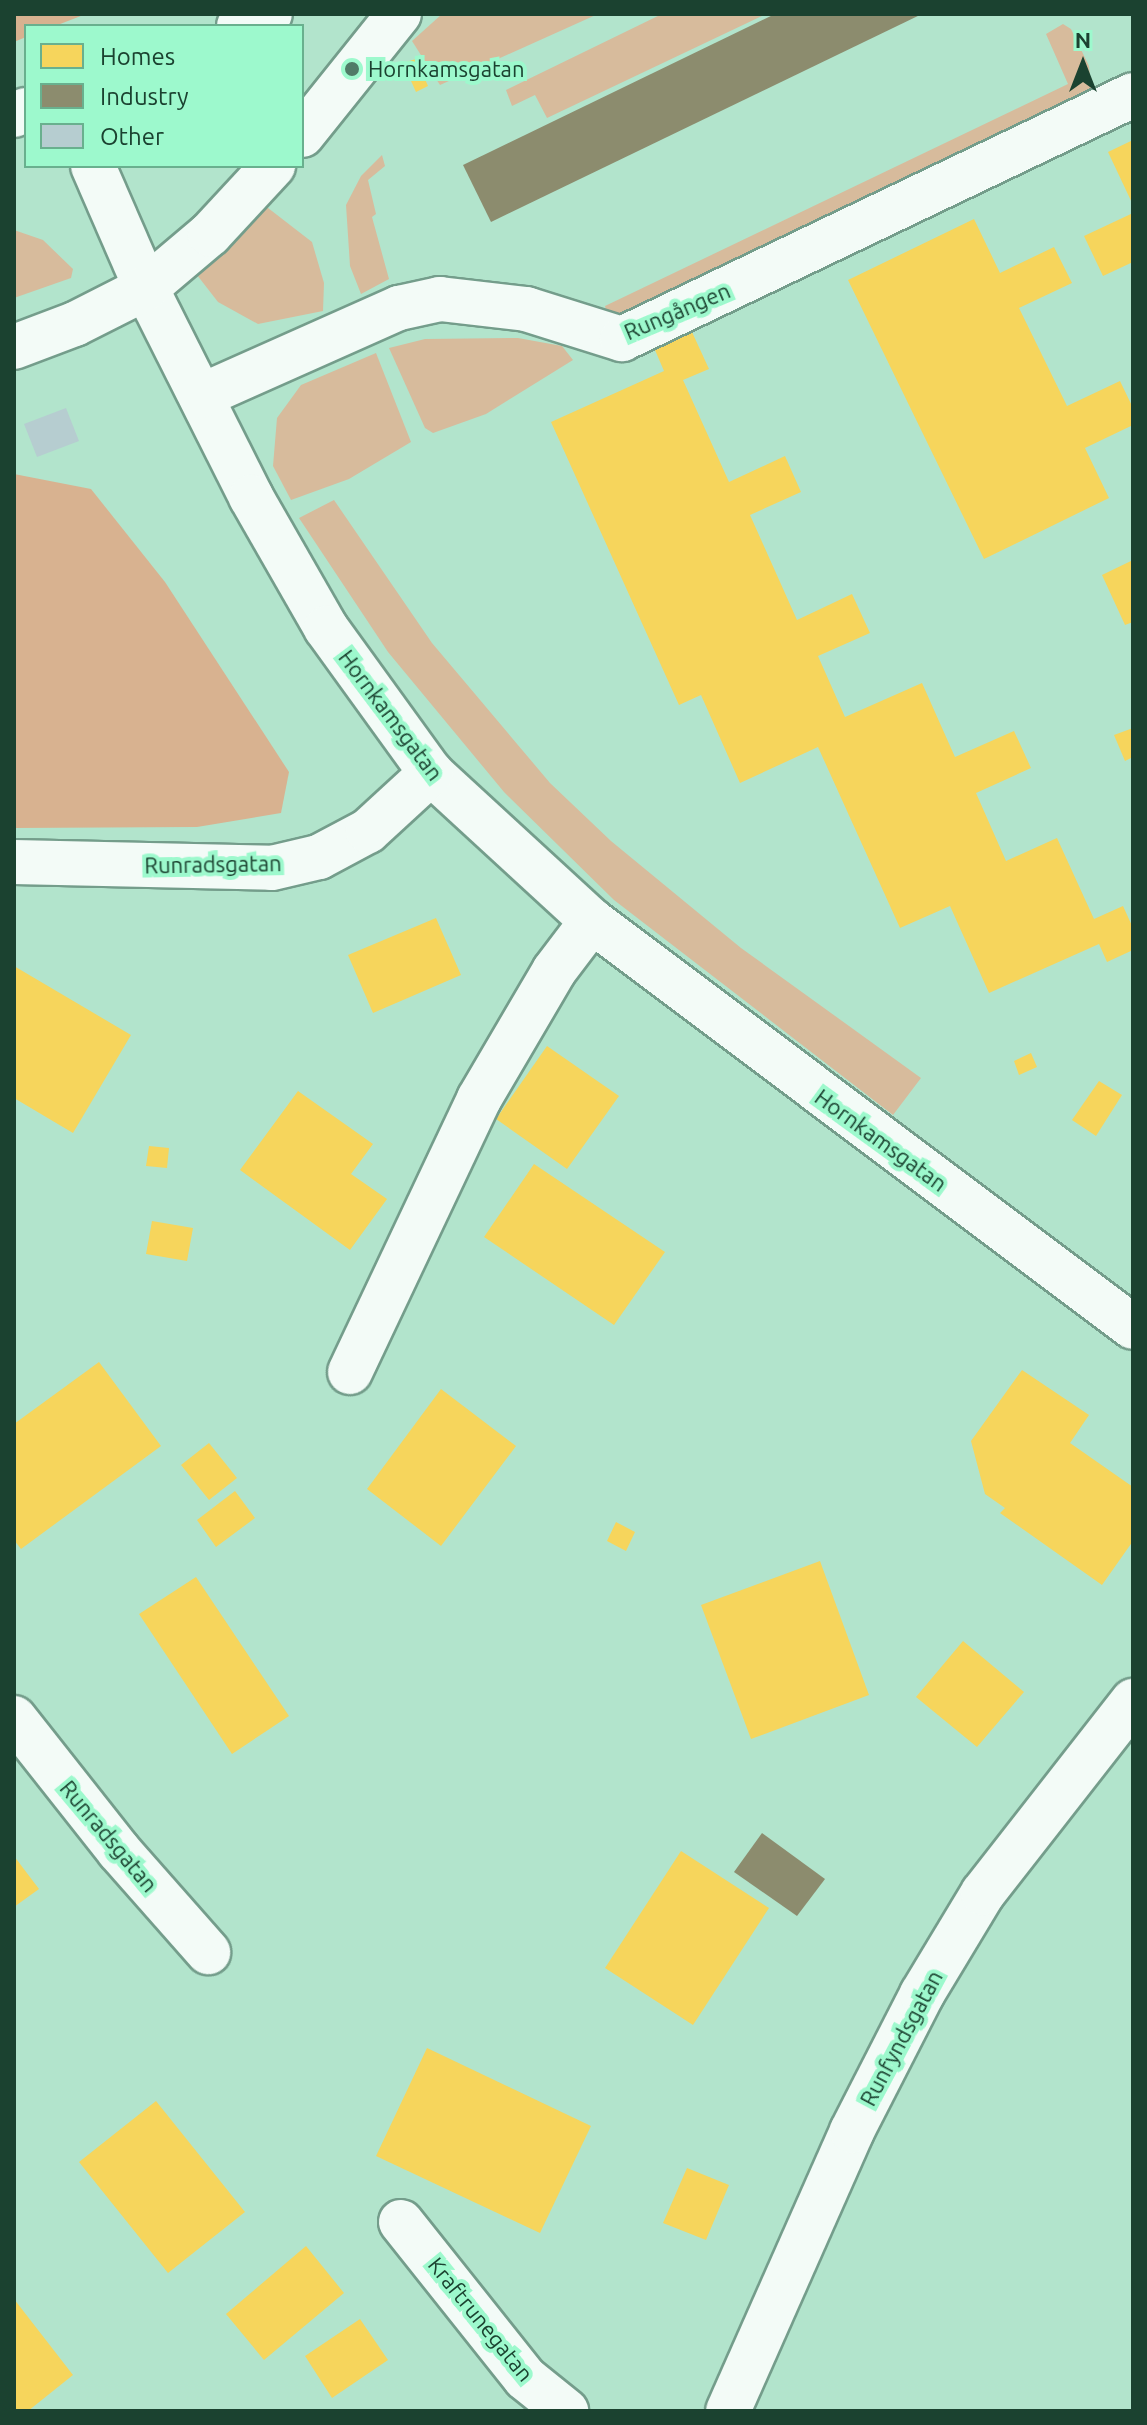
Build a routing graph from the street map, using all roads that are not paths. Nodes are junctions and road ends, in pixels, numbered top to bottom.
1 (270, 14) edge
2 (399, 14) edge
3 (244, 24) edge
4 (1133, 95) edge
5 (304, 133) edge
6 (94, 168) edge
7 (271, 168) edge
8 (146, 288) junction
9 (14, 347) edge
10 (201, 396) junction
11 (431, 773) junction
12 (14, 862) edge
13 (592, 921) junction
14 (1133, 1327) edge
15 (350, 1372) dead end
16 (1133, 1701) edge
17 (14, 1718) edge
18 (208, 1952) dead end
19 (401, 2222) dead end
20 (566, 2411) edge
21 (728, 2411) edge

1 - 3 street
2 - 5 street
4 - 10 street, Rungången
6 - 8 street, Hornkamsgatan
7 - 8 street
8 - 9 street
8 - 10 street, Hornkamsgatan
10 - 11 street, Hornkamsgatan
11 - 12 street, Runradsgatan
11 - 13 street, Hornkamsgatan
13 - 14 street, Hornkamsgatan
13 - 15 street
16 - 21 street, Runfyndsgatan
17 - 18 street, Runradsgatan
19 - 20 street, Kraftrunegatan

